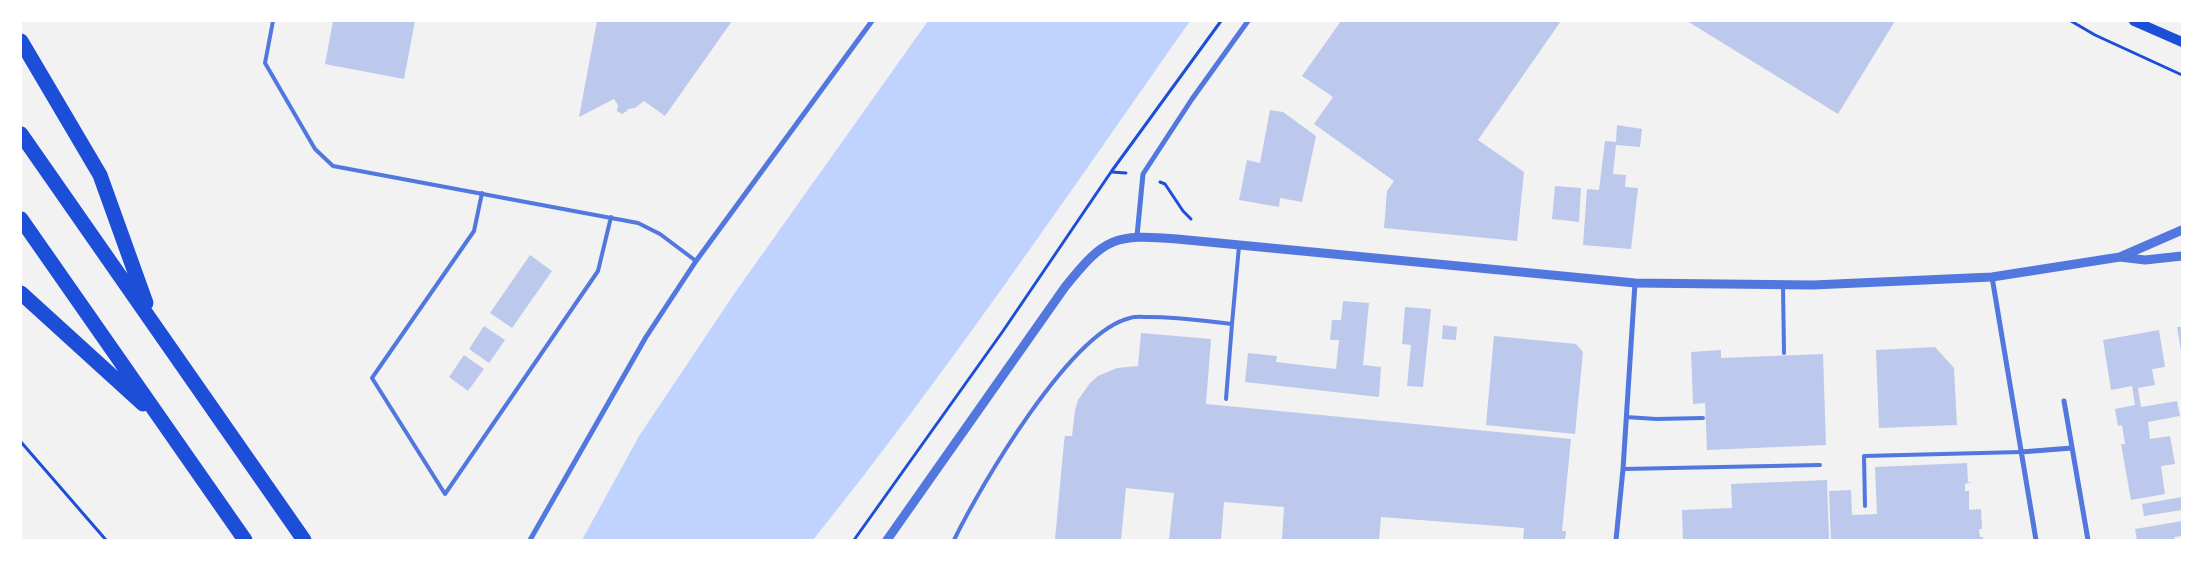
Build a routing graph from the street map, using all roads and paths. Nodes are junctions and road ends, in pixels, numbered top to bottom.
1 (273, 21) edge
2 (872, 21) edge
3 (1221, 21) edge
4 (1248, 21) edge
5 (2071, 21) edge
6 (2134, 21) edge
7 (21, 41) edge
8 (2182, 42) edge
9 (2182, 74) edge
10 (21, 134) edge
11 (1143, 174) junction
12 (482, 192) junction
13 (611, 218) junction
14 (21, 219) edge
15 (2182, 230) edge
16 (1137, 236) junction
17 (1212, 243) junction
18 (1239, 246) junction
19 (2182, 256) edge
20 (2120, 257) junction
21 (696, 261) junction
22 (1992, 277) junction
23 (1635, 283) junction
24 (1782, 285) junction
25 (21, 293) edge
26 (152, 321) junction
27 (1232, 324) junction
28 (1784, 353) dead end
29 (1226, 398) dead end
30 (2064, 401) dead end
31 (1626, 417) junction
32 (1703, 418) dead end
33 (164, 424) junction
34 (21, 442) edge
35 (2072, 448) junction
36 (2021, 452) junction
37 (1820, 465) dead end
38 (1623, 469) junction
39 (1865, 506) dead end
40 (106, 540) edge
41 (246, 540) edge
42 (304, 540) edge
43 (530, 540) edge
44 (854, 540) edge
45 (887, 540) edge
46 (954, 540) edge
47 (1616, 540) edge
48 (2036, 540) edge
49 (2088, 540) edge

1 - 12 lane
2 - 21 street
3 - 44 path
4 - 11 street
5 - 9 path
6 - 8 main road
7 - 26 highway
10 - 26 highway
11 - 16 street
11 - 17 path
12 - 13 lane
12 - 13 lane
13 - 21 lane
14 - 33 highway
15 - 20 street
16 - 17 street
16 - 45 street
17 - 18 street
18 - 23 street
18 - 27 lane
19 - 20 street
20 - 22 street
21 - 43 street
22 - 24 street
22 - 36 street
23 - 24 street
23 - 31 street
24 - 28 lane
25 - 33 highway
26 - 42 highway
27 - 29 lane
27 - 46 lane
30 - 35 street
31 - 32 lane
31 - 38 street
33 - 41 highway
34 - 40 path
35 - 36 street
35 - 49 street
36 - 39 lane
36 - 48 street
37 - 38 lane
38 - 47 street

